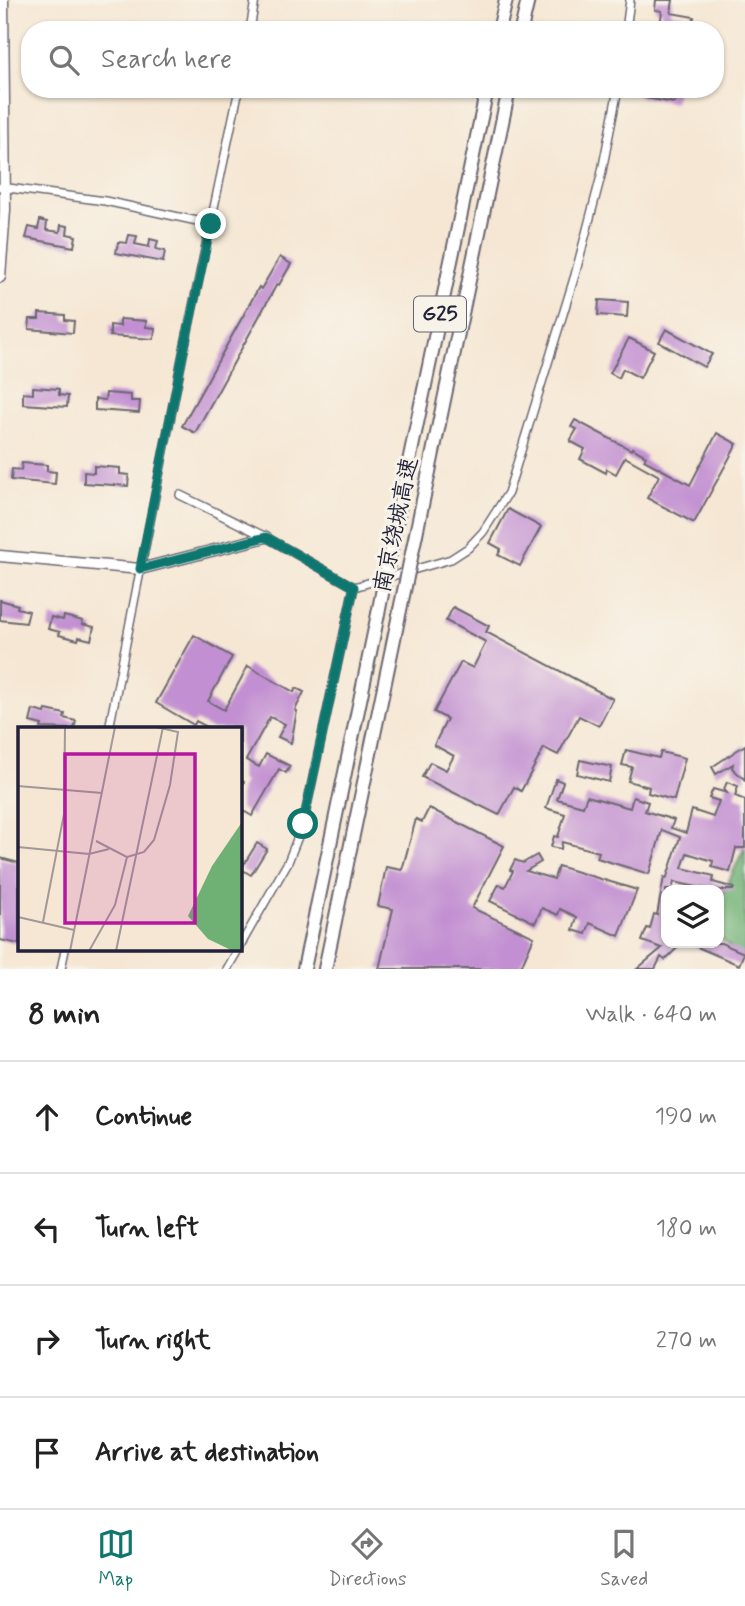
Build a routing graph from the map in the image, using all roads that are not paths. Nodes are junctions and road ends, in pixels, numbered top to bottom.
1 (3, 0) edge
2 (255, 0) edge
3 (506, 0) edge
4 (528, 0) edge
5 (630, 0) edge
6 (252, 21) edge
7 (501, 21) edge
8 (524, 21) edge
9 (627, 21) edge
10 (237, 98) edge
11 (485, 98) edge
12 (507, 98) edge
13 (616, 98) edge
14 (2, 187) edge
15 (211, 224) junction
16 (0, 277) edge
17 (180, 495) dead end
18 (266, 537) junction
19 (0, 556) edge
20 (140, 569) junction
21 (354, 587) junction
22 (109, 727) edge
23 (242, 943) edge
24 (65, 951) edge
25 (237, 951) edge
26 (61, 969) edge
27 (227, 969) edge
28 (304, 969) edge
29 (325, 969) edge

1 - 14 street
2 - 6 street
3 - 7 highway
4 - 8 highway
5 - 9 street
10 - 15 street
11 - 28 highway, 南京绕城高速 / G25, bridge
12 - 29 highway, 南京绕城高速 / G25, bridge
13 - 21 street
14 - 15 street
14 - 16 street
15 - 20 street
17 - 18 street
18 - 20 street
18 - 21 street
19 - 20 street
20 - 22 street
21 - 23 street
24 - 26 street
25 - 27 street

